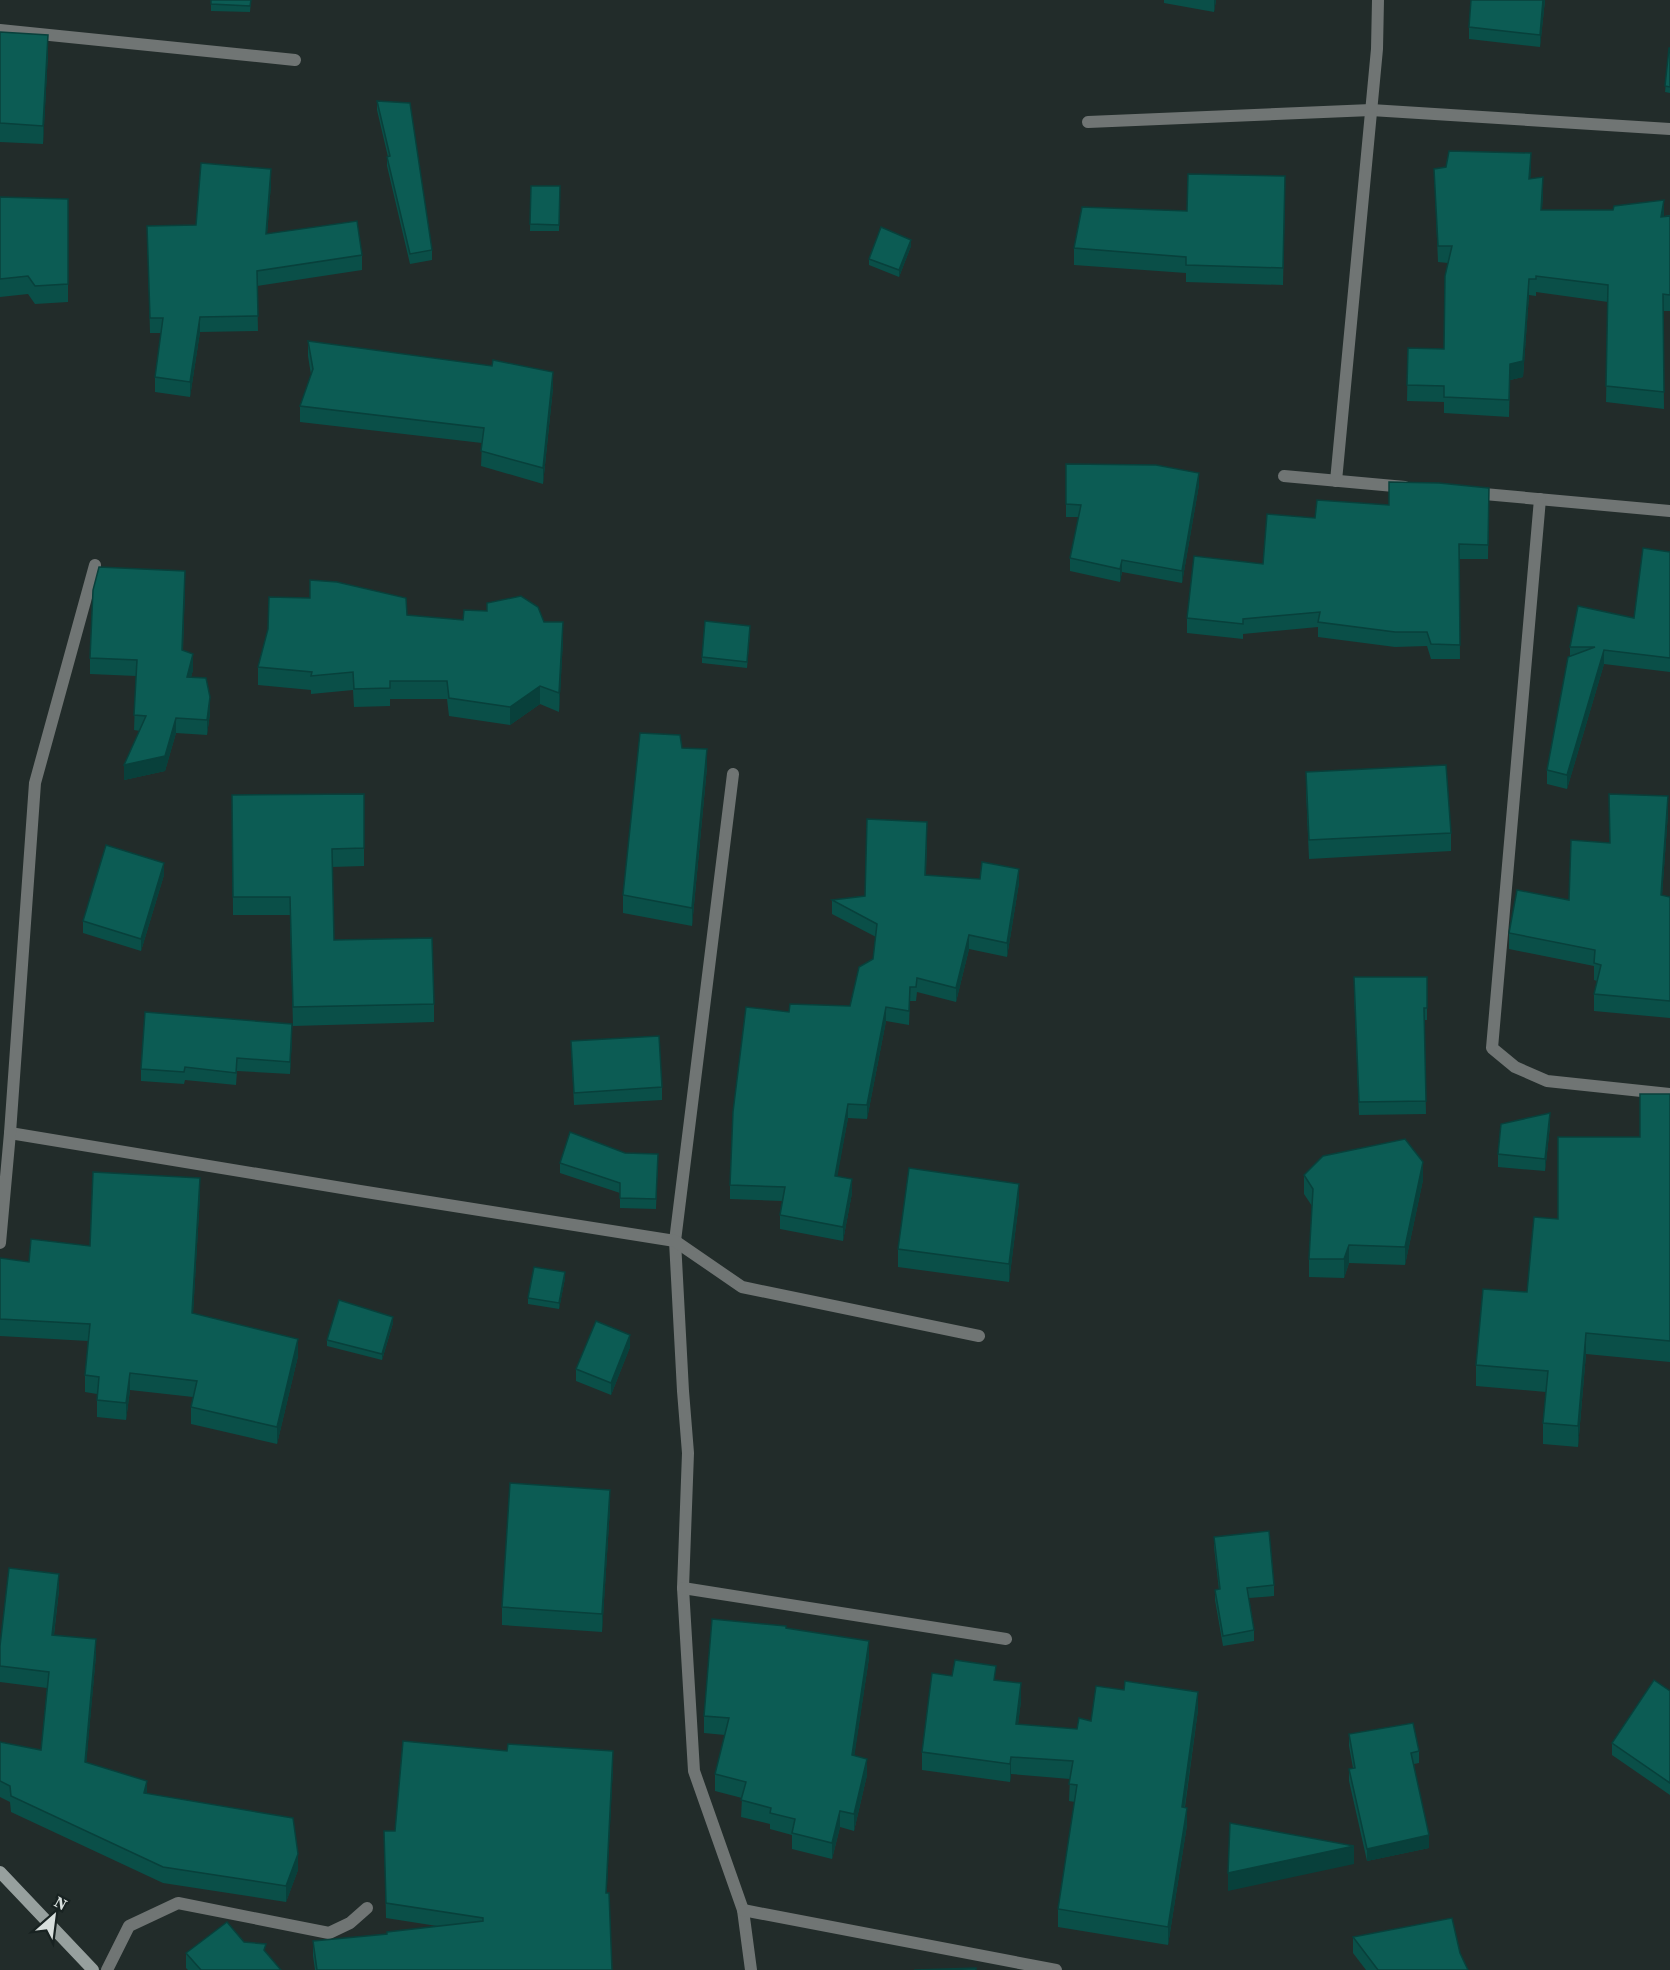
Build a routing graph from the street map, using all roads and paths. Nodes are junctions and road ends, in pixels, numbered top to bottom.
1 (1378, 0) edge
2 (0, 30) edge
3 (295, 60) dead end
4 (1371, 110) junction
5 (1088, 122) dead end
6 (1670, 129) edge
7 (1284, 476) dead end
8 (1336, 481) junction
9 (1416, 488) edge
10 (1461, 492) edge
11 (1540, 499) junction
12 (1670, 512) edge
13 (95, 565) dead end
14 (733, 774) dead end
15 (1670, 1094) edge
16 (10, 1133) junction
17 (675, 1241) junction
18 (0, 1243) edge
19 (979, 1336) dead end
20 (682, 1588) junction
21 (1006, 1639) dead end
22 (0, 1872) edge
23 (367, 1908) dead end
24 (742, 1910) junction
25 (93, 1970) edge
26 (107, 1970) edge
27 (752, 1970) edge
28 (1056, 1970) edge

1 - 4 street
2 - 3 street
4 - 5 street
4 - 6 street
4 - 8 street
7 - 8 street
8 - 9 street
10 - 11 street
11 - 12 street
11 - 15 street
13 - 16 street
14 - 17 street
16 - 17 street
16 - 18 street
17 - 19 street
17 - 20 street
20 - 21 street
20 - 24 street
22 - 25 street
23 - 26 street
24 - 27 street
24 - 28 street

